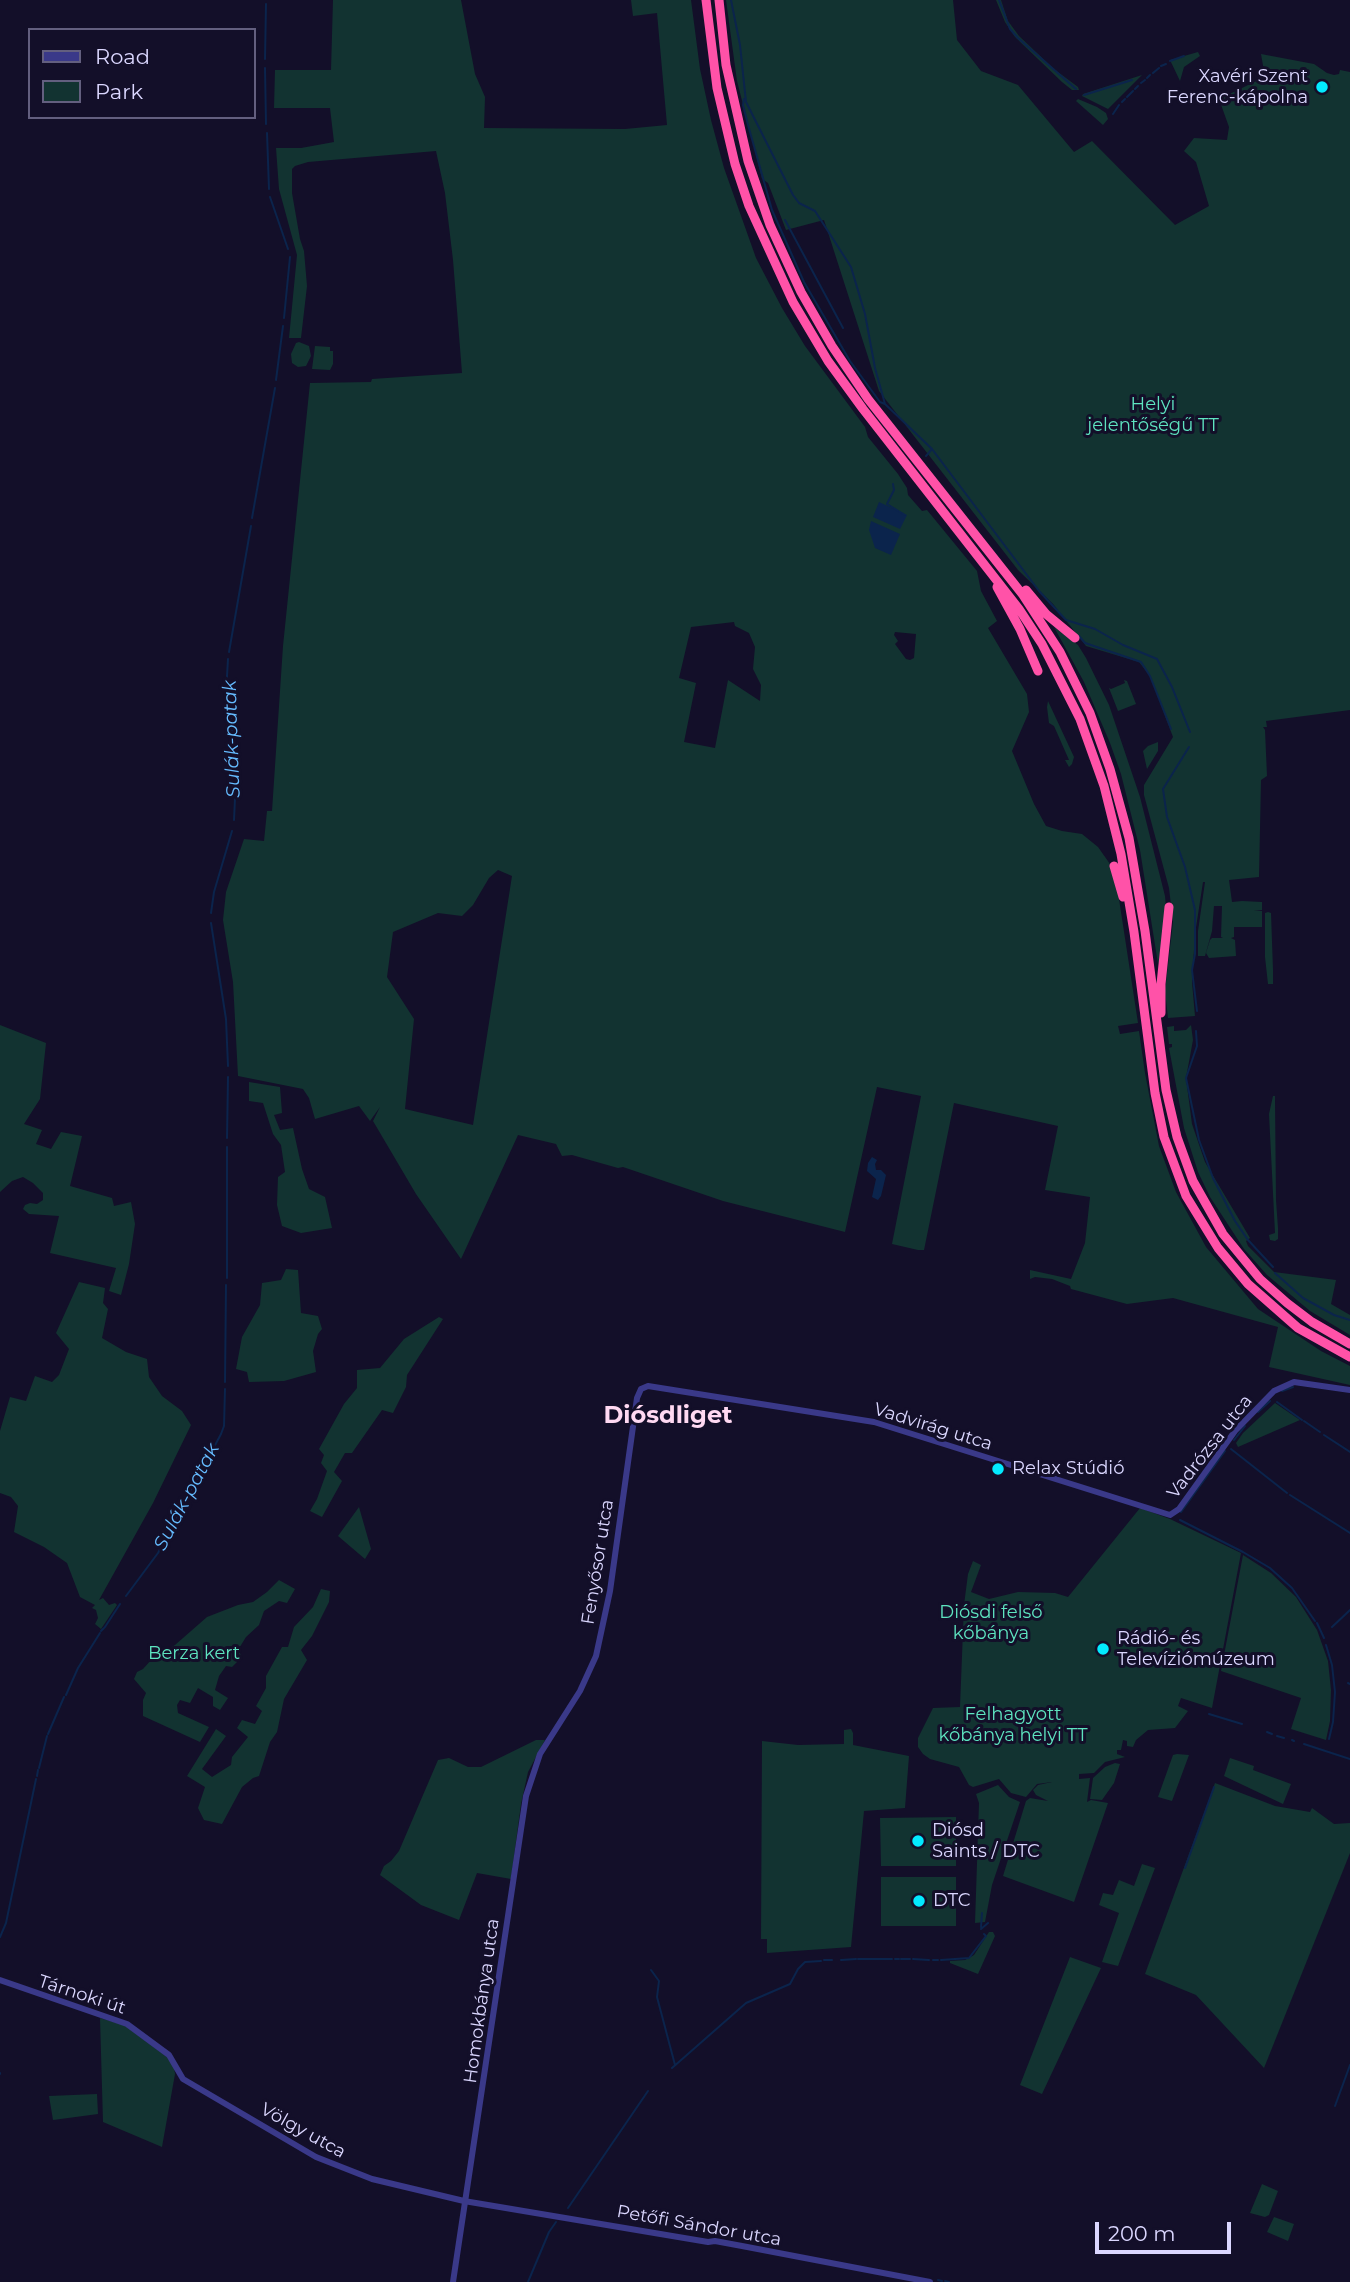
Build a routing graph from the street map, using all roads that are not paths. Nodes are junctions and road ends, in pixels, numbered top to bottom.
1 (706, 0) edge
2 (719, 0) edge
3 (983, 561) junction
4 (1002, 567) junction
5 (1075, 638) dead end
6 (1038, 671) dead end
7 (1114, 866) dead end
8 (1169, 907) dead end
9 (1134, 932) junction
10 (1158, 1032) junction
11 (1350, 1344) edge
12 (1350, 1357) edge
13 (641, 1389) joint
14 (1350, 1390) edge
15 (1170, 1515) joint
16 (555, 1730) joint
17 (0, 1980) edge
18 (178, 2074) joint
19 (464, 2201) junction
20 (453, 2282) edge
21 (929, 2282) edge

1 - 3 highway
2 - 4 highway
3 - 6 highway
3 - 9 highway
4 - 5 highway
4 - 10 highway
7 - 9 highway
8 - 10 highway
9 - 12 highway
10 - 11 highway
13 - 15 street, Vadvirág utca
13 - 16 street, Fenyősor utca
14 - 15 street, Vadrózsa utca
16 - 19 street, Homokbánya utca
17 - 18 street, Tárnoki út
18 - 19 street, Völgy utca
19 - 20 street, Homokbánya utca
19 - 21 street, Petőfi Sándor utca

